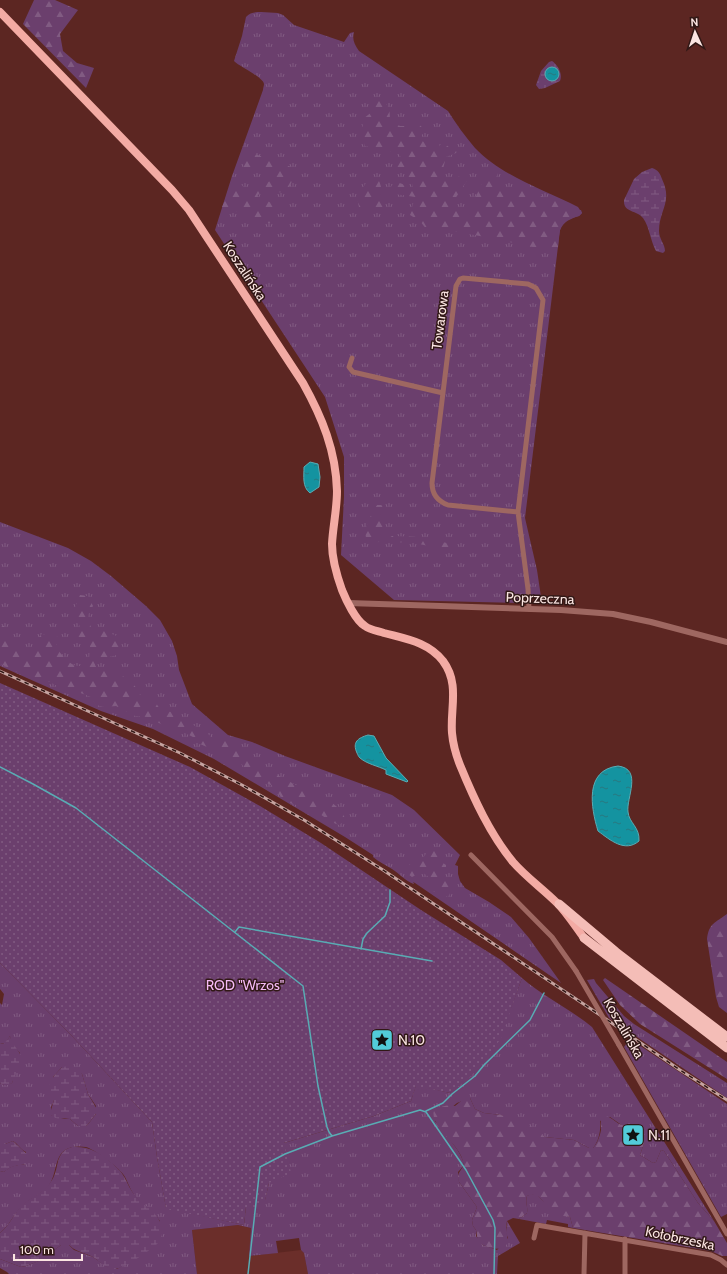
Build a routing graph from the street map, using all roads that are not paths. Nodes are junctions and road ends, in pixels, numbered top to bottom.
1 (0, 12) edge
2 (352, 358) dead end
3 (443, 393) junction
4 (518, 512) junction
5 (348, 604) junction
6 (529, 609) junction
7 (727, 642) edge
8 (471, 855) dead end
9 (559, 904) junction
10 (584, 938) joint
11 (727, 1038) edge
12 (727, 1048) edge
13 (585, 1233) junction
14 (727, 1234) edge
15 (534, 1238) dead end
16 (625, 1240) junction
17 (727, 1264) edge
18 (584, 1274) edge
19 (625, 1274) edge

1 - 5 highway, Koszalińska
2 - 3 street
3 - 4 street, Towarowa
3 - 4 street, Towarowa
4 - 6 street
5 - 6 street, Poprzeczna
5 - 9 highway, Koszalińska
6 - 7 street, Poprzeczna
8 - 14 street, Koszalińska, bridge
9 - 10 highway, Koszalińska
9 - 11 highway
10 - 12 highway
13 - 15 street, Kołobrzeska
13 - 16 street, Kołobrzeska
13 - 18 street
16 - 17 street, Kołobrzeska
16 - 19 street, Kołobrzeska

